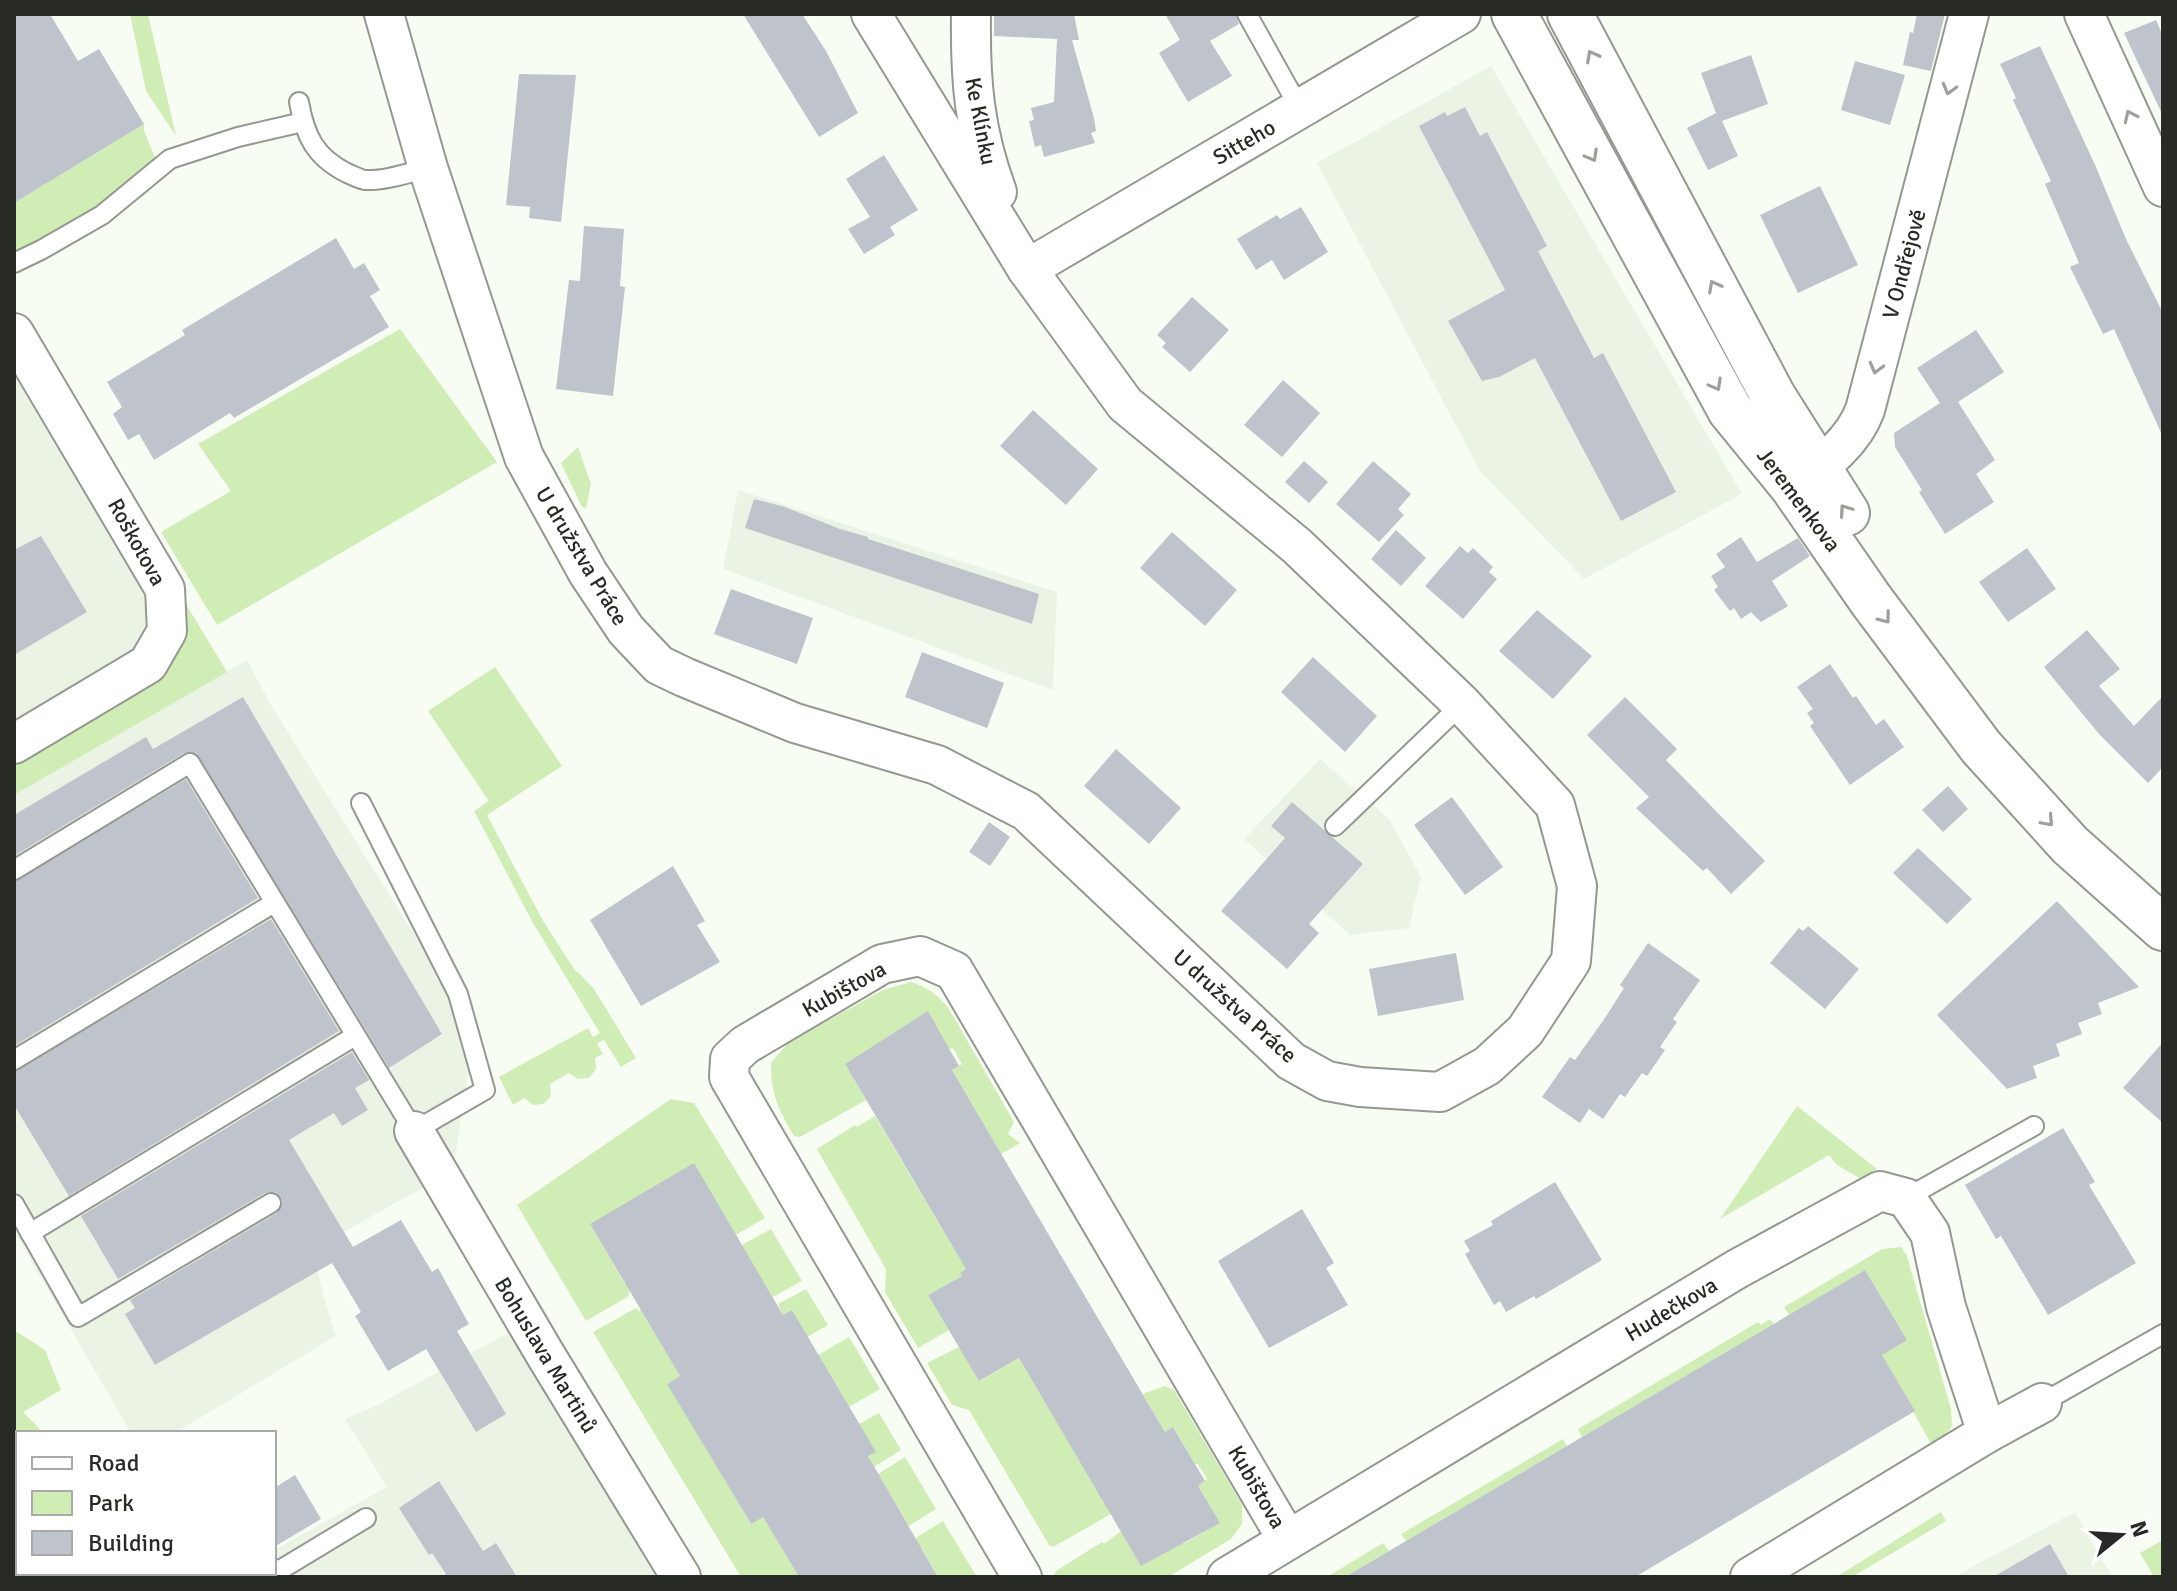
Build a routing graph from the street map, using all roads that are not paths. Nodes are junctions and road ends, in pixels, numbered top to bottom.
1 (384, 14) edge
2 (871, 14) edge
3 (971, 14) edge
4 (1247, 14) edge
5 (1461, 14) edge
6 (1514, 14) edge
7 (1570, 14) edge
8 (1969, 14) edge
9 (2084, 14) edge
10 (299, 102) dead end
11 (1300, 109) junction
12 (303, 122) junction
13 (428, 168) junction
14 (2163, 187) edge
15 (14, 263) edge
16 (1027, 269) junction
17 (14, 333) edge
18 (1804, 477) junction
19 (1462, 704) junction
20 (14, 744) edge
21 (361, 803) dead end
22 (1335, 826) dead end
23 (14, 870) edge
24 (2163, 892) edge
25 (274, 903) junction
26 (2163, 928) edge
27 (355, 1036) junction
28 (14, 1060) edge
29 (2034, 1126) dead end
30 (414, 1131) junction
31 (1906, 1198) junction
32 (271, 1203) dead end
33 (14, 1204) edge
34 (30, 1233) junction
35 (2163, 1334) edge
36 (2042, 1403) joint
37 (1987, 1433) junction
38 (366, 1518) dead end
39 (1287, 1539) junction
40 (276, 1569) edge
41 (681, 1577) edge
42 (1022, 1577) edge
43 (1227, 1577) edge
44 (1750, 1577) edge

1 - 13 street, U družstva Práce
2 - 16 street, U družstva Práce
3 - 16 street, Ke Klínku
4 - 11 lane
5 - 11 street, Sitteho
6 -> 18 street, Jeremenkova
18 -> 7 street, Jeremenkova
8 -> 18 street, V Ondřejově
14 -> 9 street
10 - 12 lane
11 - 16 street, Sitteho
12 - 13 lane
12 - 15 lane
13 - 19 street, U družstva Práce
16 - 19 street, U družstva Práce
17 - 20 street, Roškotova
24 -> 18 street, Jeremenkova
18 -> 26 street, Jeremenkova
19 - 22 lane
21 - 30 lane
23 - 25 lane
25 - 27 lane
25 - 28 lane
27 - 30 lane
27 - 34 lane
29 - 31 lane
30 - 41 street, Bohuslava Martinů
31 - 37 street
31 - 39 street, Hudečkova
32 - 34 lane
33 - 34 lane
35 - 36 lane
36 - 37 street
37 - 44 street
38 - 40 lane
39 - 42 street, Kubištova
39 - 43 street, Hudečkova

